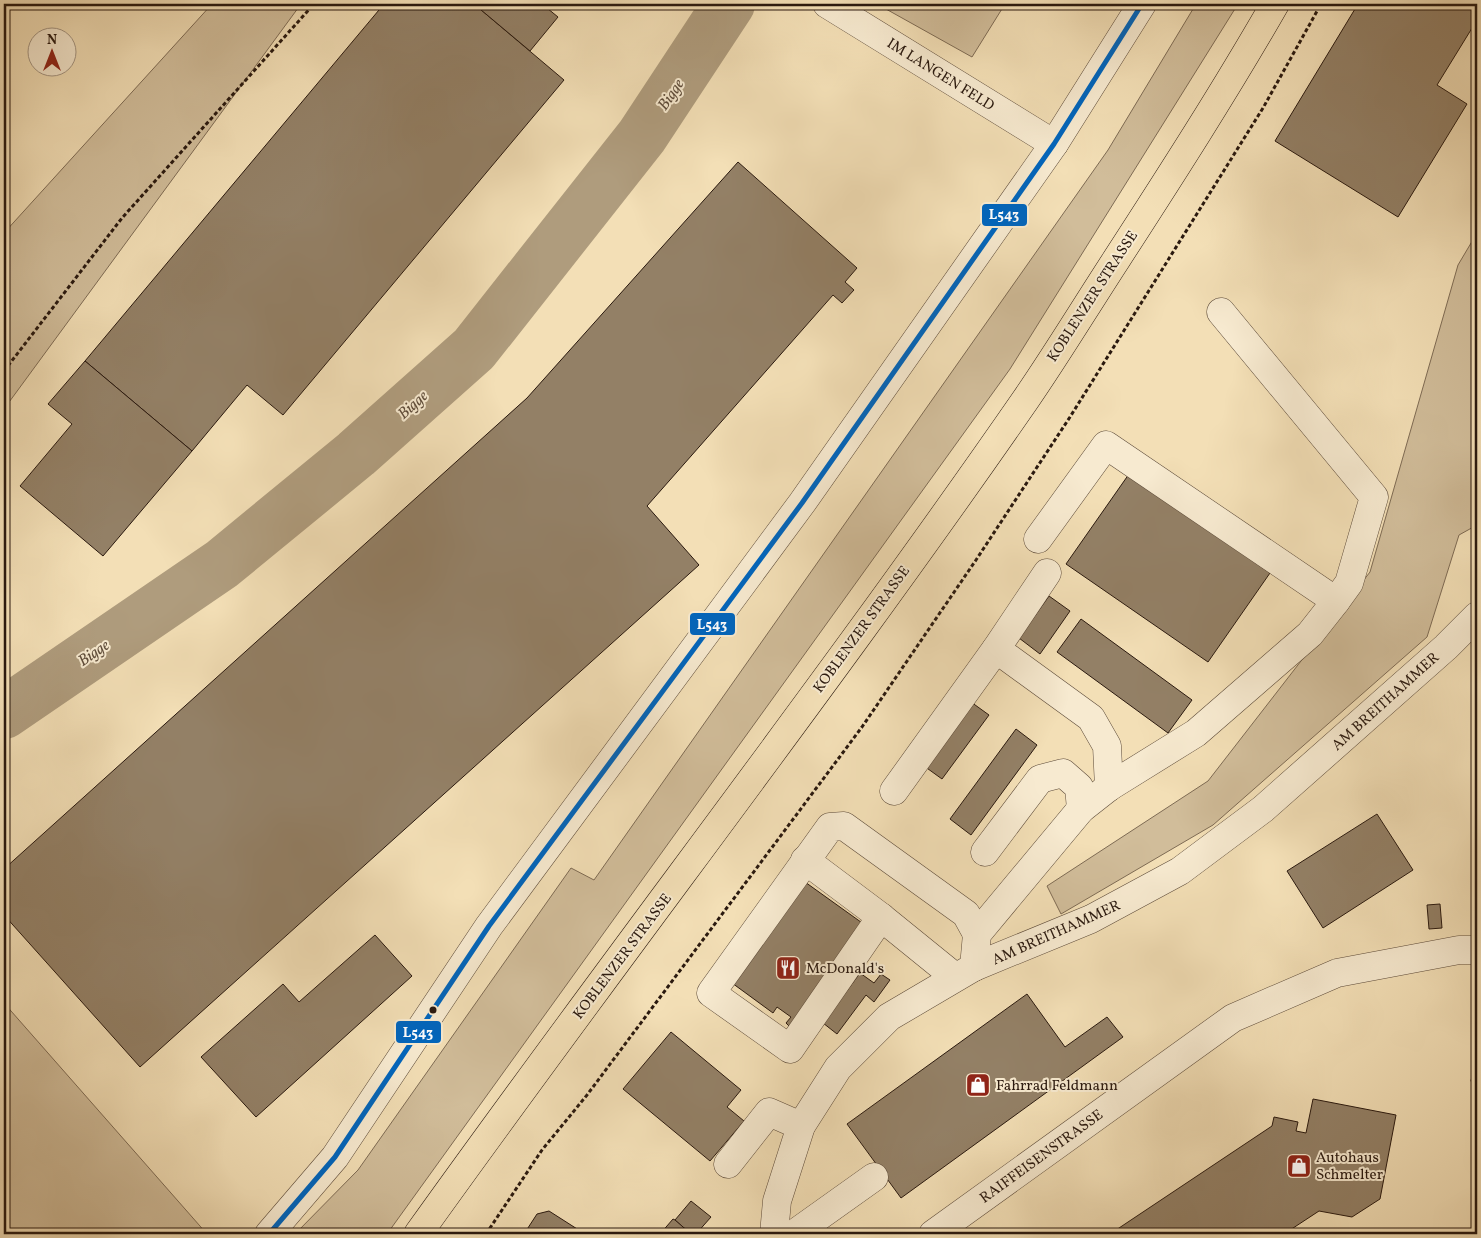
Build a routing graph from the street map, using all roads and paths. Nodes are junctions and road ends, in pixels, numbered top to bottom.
1 (314, 4) edge
2 (828, 4) edge
3 (1142, 4) edge
4 (1276, 4) edge
5 (1321, 4) edge
6 (1054, 144) junction
7 (1221, 312) dead end
8 (4, 371) edge
9 (1038, 539) dead end
10 (1047, 573) dead end
11 (1336, 601) junction
12 (1477, 616) edge
13 (996, 649) junction
14 (1109, 787) junction
15 (894, 791) dead end
16 (1081, 809) junction
17 (985, 852) dead end
18 (805, 860) junction
19 (881, 917) junction
20 (977, 934) junction
21 (1477, 950) edge
22 (965, 972) junction
23 (801, 1126) junction
24 (728, 1164) dead end
25 (874, 1177) dead end
26 (269, 1234) edge
27 (418, 1234) edge
28 (486, 1234) edge
29 (774, 1234) edge
30 (794, 1234) edge
31 (934, 1234) edge

1 - 8 path
2 - 6 street, IM LANGEN FELD
3 - 6 street
4 - 27 main road, KOBLENZER STRASSE
5 - 28 path
6 - 26 street
7 - 11 street
9 - 11 street
10 - 13 street
11 - 14 street
12 - 22 street, AM BREITHAMMER
13 - 14 street
13 - 15 street
14 - 16 street
16 - 17 street
16 - 20 street
18 - 19 street
18 - 19 street
18 - 20 street
19 - 22 street
20 - 22 street
21 - 31 street, RAIFFEISENSTRASSE
22 - 23 street, AM BREITHAMMER
23 - 24 street
23 - 29 street, AM BREITHAMMER
25 - 30 street

